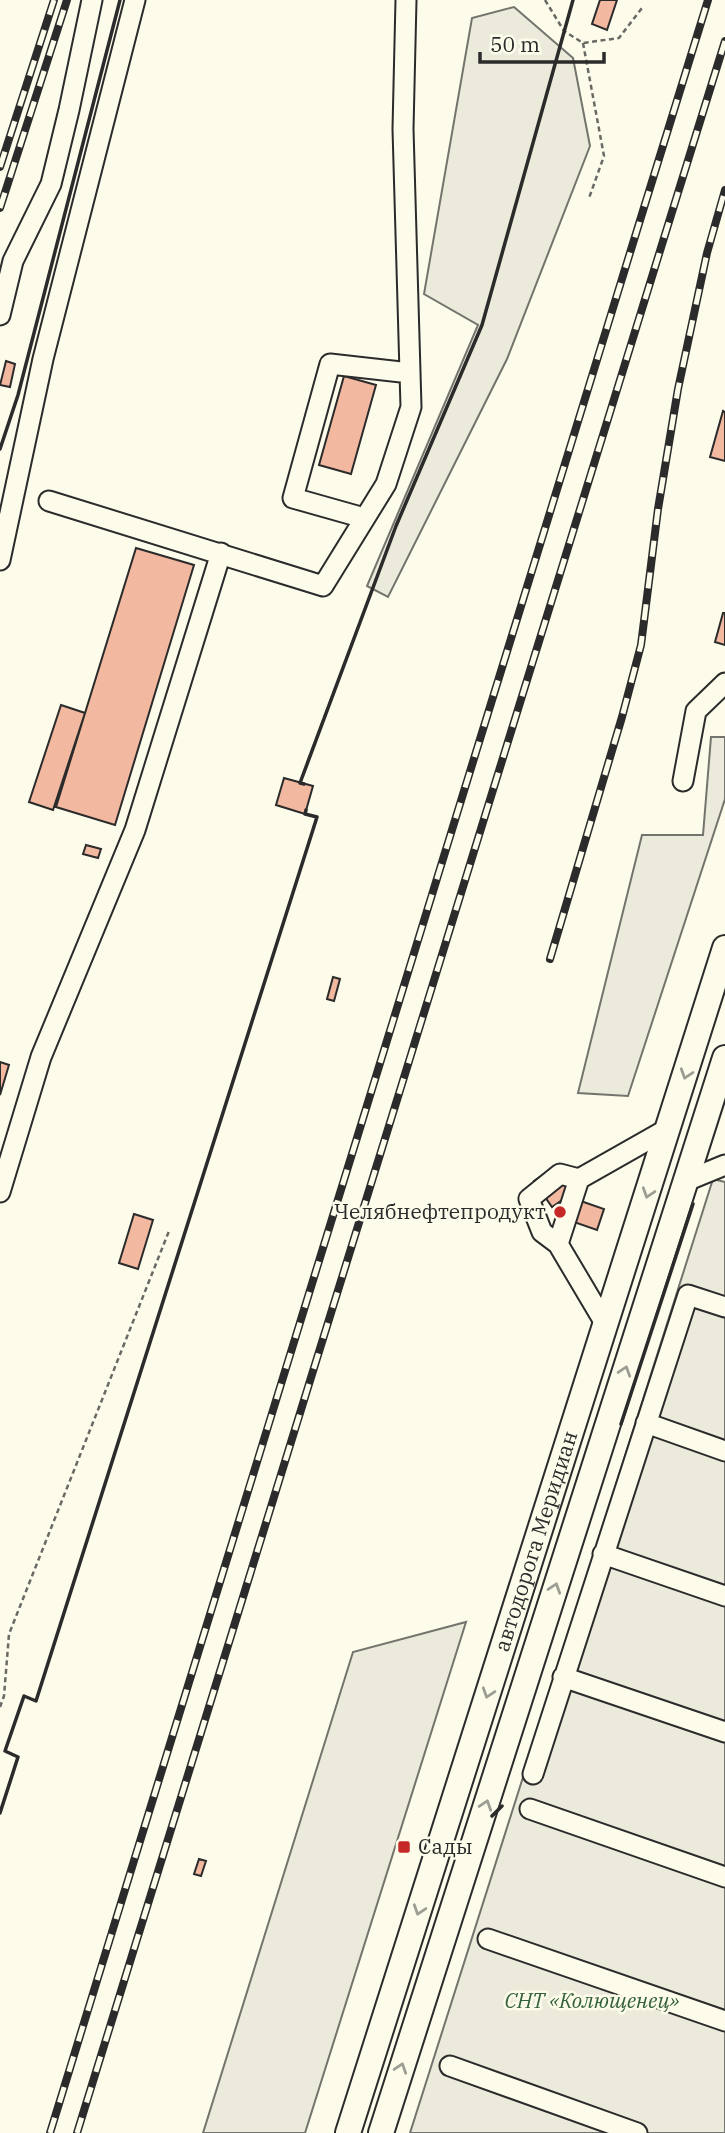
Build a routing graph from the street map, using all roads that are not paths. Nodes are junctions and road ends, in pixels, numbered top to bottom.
1 (92, 0) edge
2 (135, 0) edge
3 (406, 0) edge
4 (0, 315) edge
5 (410, 373) junction
6 (49, 501) dead end
7 (363, 517) junction
8 (221, 553) junction
9 (0, 560) edge
10 (725, 683) edge
11 (683, 781) dead end
12 (725, 948) edge
13 (714, 1023) edge
14 (725, 1058) edge
15 (668, 1128) junction
16 (725, 1166) edge
17 (579, 1179) junction
18 (686, 1181) junction
19 (0, 1192) edge
20 (558, 1244) junction
21 (725, 1307) edge
22 (606, 1325) junction
23 (646, 1423) junction
24 (725, 1451) edge
25 (603, 1554) junction
26 (725, 1596) edge
27 (563, 1677) junction
28 (725, 1732) edge
29 (533, 1774) dead end
30 (530, 1809) dead end
31 (725, 1877) edge
32 (488, 1939) dead end
33 (725, 2021) edge
34 (450, 2066) dead end
35 (348, 2133) edge
36 (381, 2133) edge
37 (637, 2133) edge

1 - 4 lane
2 - 9 lane
3 - 5 lane
5 - 7 lane
5 - 7 lane
6 - 8 lane
7 - 8 lane
8 - 19 lane
10 - 11 lane
12 - 13 main road, автодорога Меридиан
13 -> 15 main road, автодорога Меридиан
14 - 18 main road, автодорога Меридиан
15 - 17 lane
15 -> 22 main road, автодорога Меридиан
16 - 18 lane
17 - 20 lane
17 - 20 lane
36 -> 18 main road, автодорога Меридиан
20 - 22 lane
21 - 23 lane
22 -> 35 main road, автодорога Меридиан
23 - 24 lane
23 - 25 lane
25 - 26 lane
25 - 27 lane
27 - 28 lane
27 - 29 lane
30 - 31 lane
32 - 33 lane
34 - 37 lane

